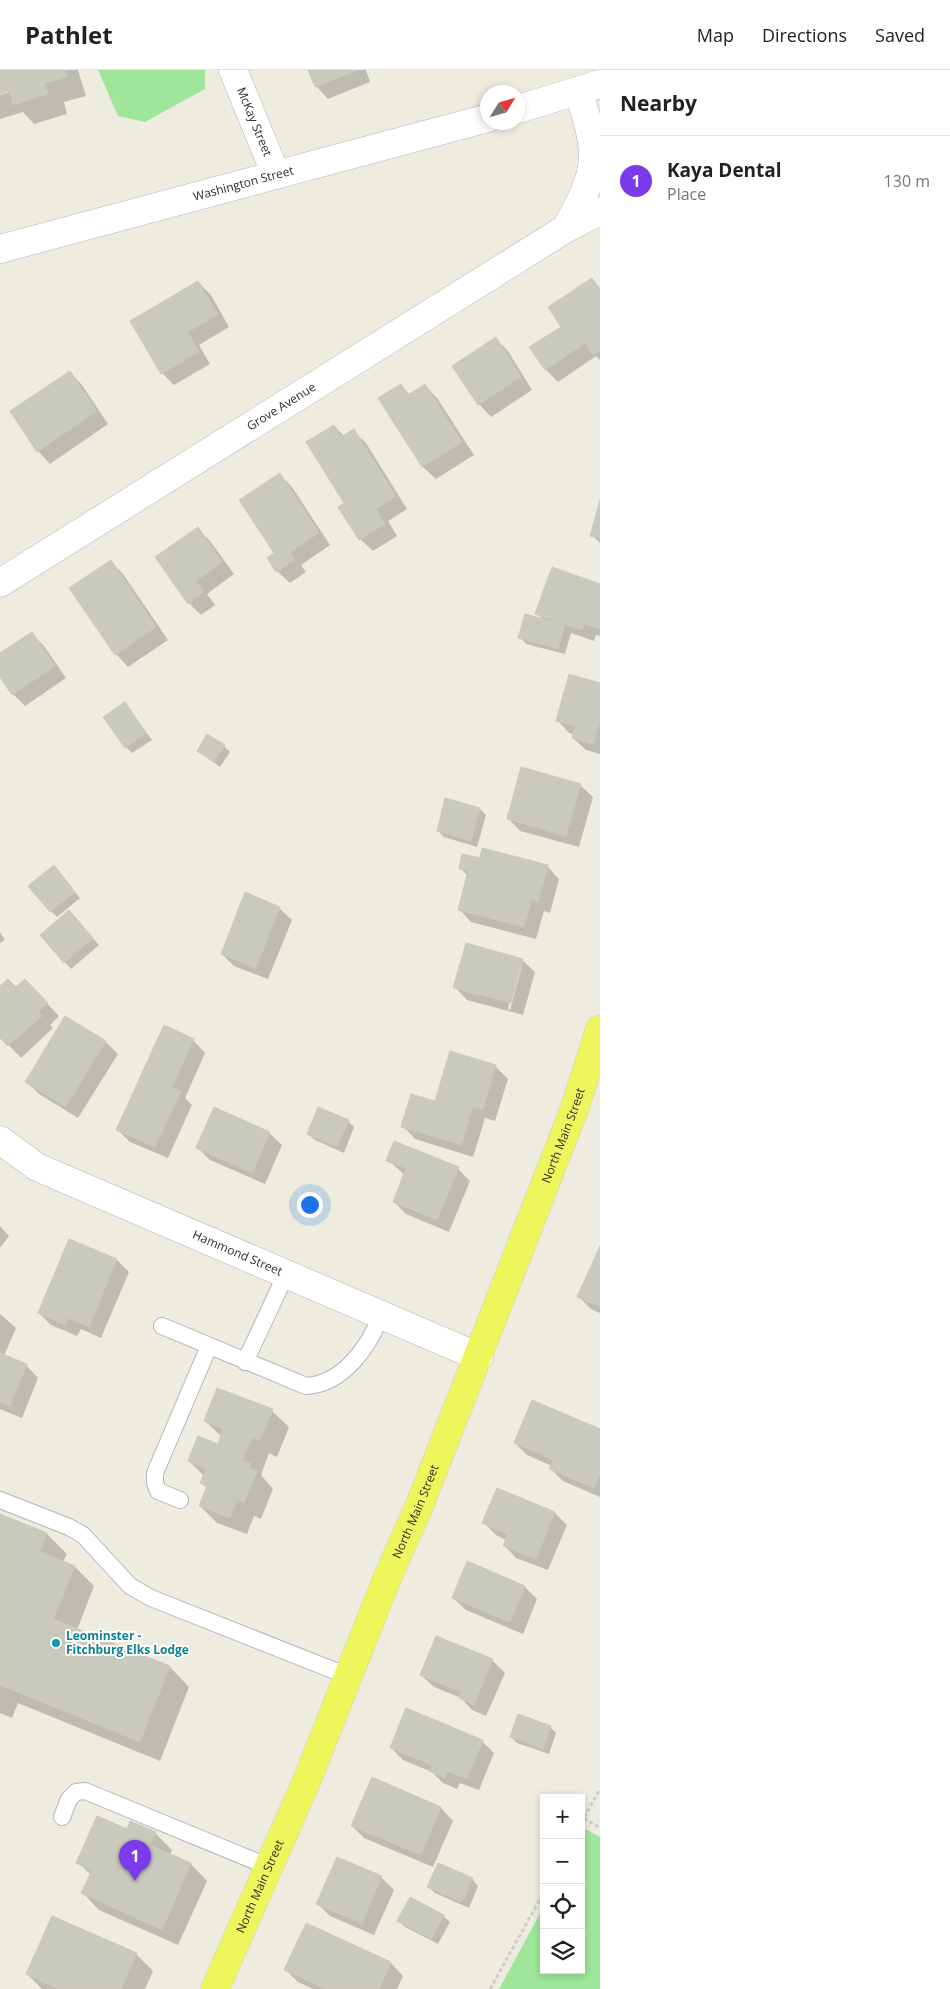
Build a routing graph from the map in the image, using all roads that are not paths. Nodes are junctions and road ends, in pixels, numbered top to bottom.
1 (233, 70) edge
2 (589, 88) edge
3 (525, 107) edge
4 (480, 120) edge
5 (276, 175) junction
6 (600, 211) edge
7 (565, 229) junction
8 (0, 250) edge
9 (0, 583) edge
10 (600, 1029) edge
11 (0, 1140) edge
12 (286, 1274) junction
13 (381, 1315) junction
14 (162, 1326) dead end
15 (208, 1346) junction
16 (479, 1357) junction
17 (245, 1362) junction
18 (0, 1500) edge
19 (180, 1500) dead end
20 (348, 1676) junction
21 (62, 1817) dead end
22 (268, 1866) junction
23 (215, 1989) edge

1 - 5 street, McKay Street
2 - 3 street
2 - 7 street, Grove Avenue
4 - 5 street, Washington Street
5 - 8 street, Washington Street
6 - 7 street, Grove Avenue
7 - 9 street, Grove Avenue
10 - 16 main road, North Main Street
11 - 12 street, Hammond Street
12 - 13 street, Hammond Street
12 - 17 lane
13 - 16 street, Hammond Street
13 - 17 lane
14 - 15 lane
15 - 17 lane
15 - 19 lane
16 - 20 main road, North Main Street
18 - 20 lane
20 - 22 main road, North Main Street
21 - 22 lane
22 - 23 main road, North Main Street

